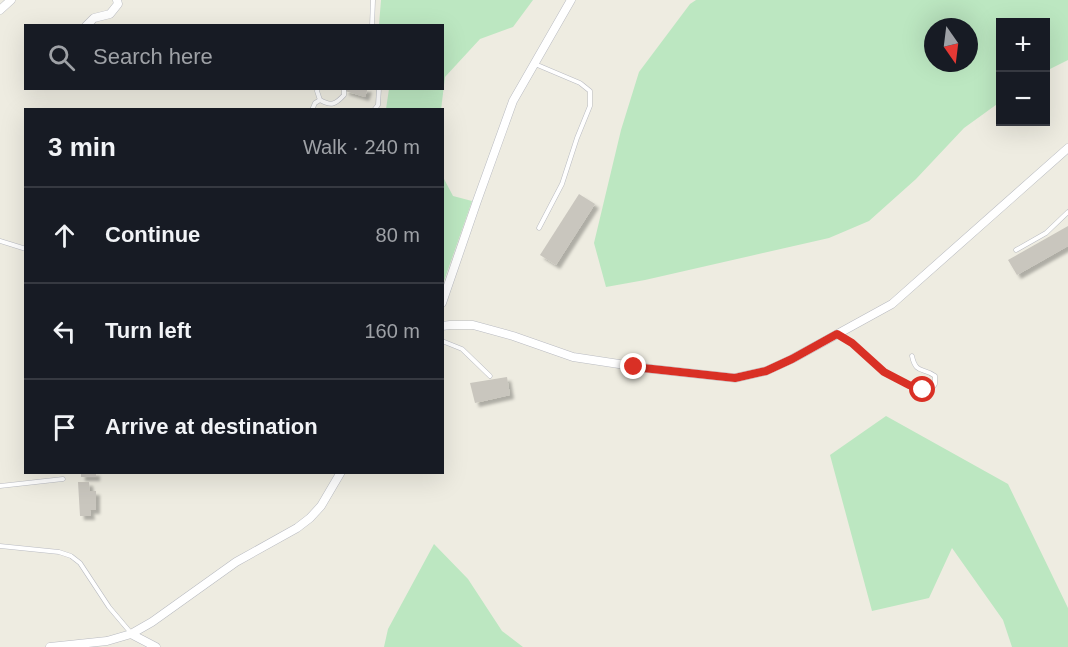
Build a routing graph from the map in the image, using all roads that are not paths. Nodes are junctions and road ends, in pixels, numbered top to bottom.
1 (11, 0) edge
2 (117, 0) edge
3 (373, 0) edge
4 (571, 0) edge
5 (0, 10) edge
6 (88, 24) edge
7 (372, 24) edge
8 (535, 64) junction
9 (317, 90) edge
10 (344, 90) edge
11 (379, 90) edge
12 (320, 99) junction
13 (313, 108) edge
14 (376, 108) edge
15 (1068, 148) edge
16 (1068, 212) edge
17 (539, 228) dead end
18 (0, 241) edge
19 (24, 248) edge
20 (1016, 249) dead end
21 (444, 297) edge
22 (444, 326) edge
23 (837, 334) junction
24 (444, 342) edge
25 (912, 356) dead end
26 (490, 376) dead end
27 (340, 474) edge
28 (63, 479) dead end
29 (0, 486) edge
30 (0, 546) edge
31 (132, 634) junction
32 (50, 647) edge
33 (156, 647) edge

1 - 5 street
2 - 6 street
3 - 7 lane
4 - 8 street
8 - 17 lane
8 - 21 street
9 - 12 lane
10 - 12 lane
11 - 14 lane
12 - 13 lane
15 - 23 street
16 - 20 lane
18 - 19 lane
22 - 23 street
23 - 25 lane
24 - 26 lane
27 - 31 street
28 - 29 lane
30 - 31 lane
31 - 32 street
31 - 33 street

